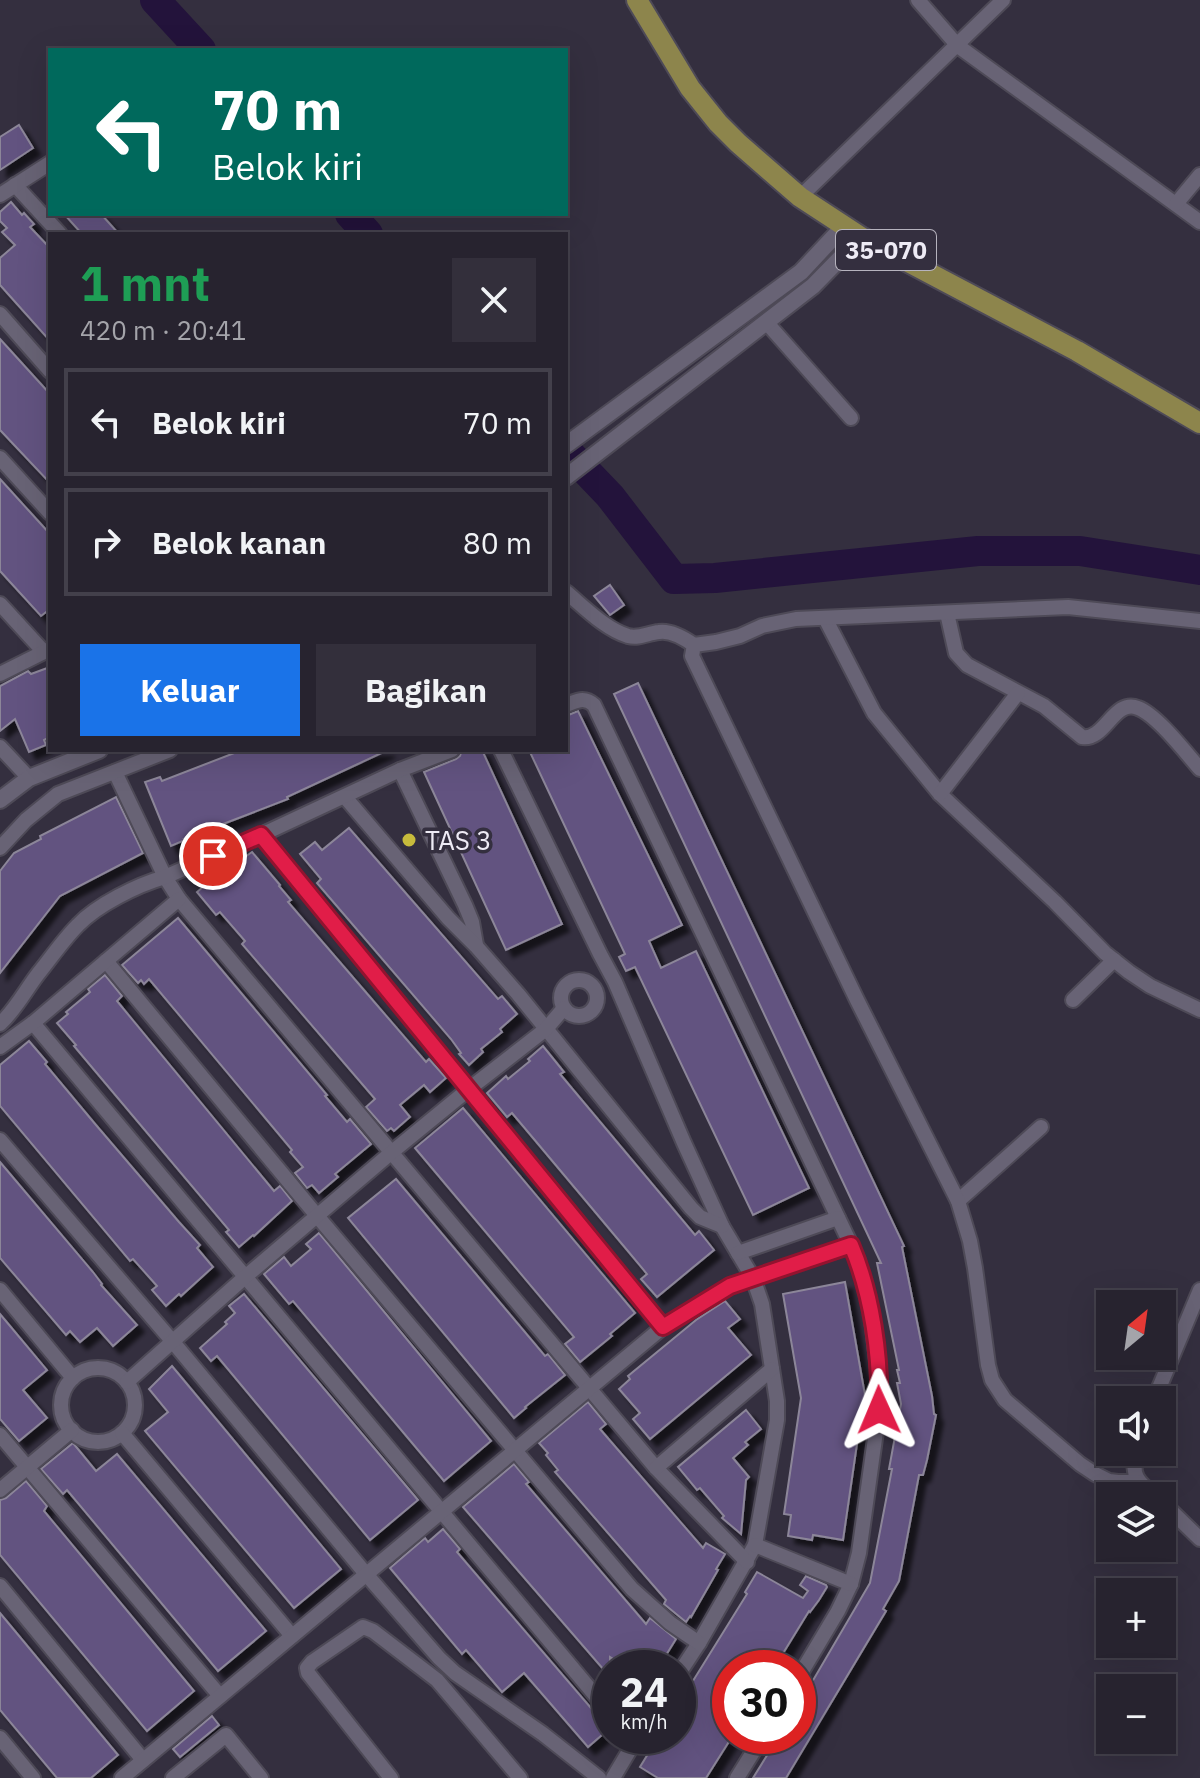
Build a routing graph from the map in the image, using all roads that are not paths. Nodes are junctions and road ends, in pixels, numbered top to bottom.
1 (637, 0) edge
2 (918, 0) edge
3 (1003, 0) edge
4 (958, 46) junction
5 (48, 164) edge
6 (1200, 175) edge
7 (15, 185) junction
8 (0, 195) edge
9 (800, 197) junction
10 (1176, 204) junction
11 (1200, 222) edge
12 (58, 232) edge
13 (852, 232) junction
14 (0, 314) edge
15 (766, 322) junction
16 (699, 347) junction
17 (710, 364) junction
18 (48, 369) edge
19 (851, 418) dead end
20 (1200, 423) edge
21 (568, 444) edge
22 (0, 458) edge
23 (568, 475) edge
24 (48, 511) edge
25 (568, 594) edge
26 (0, 604) edge
27 (947, 613) junction
28 (825, 618) junction
29 (1200, 621) edge
30 (686, 640) junction
31 (46, 650) edge
32 (0, 674) edge
33 (1018, 693) junction
34 (568, 704) edge
35 (0, 747) edge
36 (94, 752) edge
37 (165, 752) edge
38 (447, 752) edge
39 (502, 752) edge
40 (1200, 769) edge
41 (400, 770) junction
42 (115, 772) junction
43 (29, 778) junction
44 (940, 794) junction
45 (345, 797) junction
46 (0, 800) edge
47 (261, 835) junction
48 (0, 848) edge
49 (165, 877) junction
50 (179, 899) junction
51 (476, 946) junction
52 (1114, 960) junction
53 (106, 961) junction
54 (615, 982) junction
55 (594, 989) junction
56 (1073, 1000) dead end
57 (564, 1008) junction
58 (1200, 1010) edge
59 (33, 1023) junction
60 (0, 1024) edge
61 (546, 1029) junction
62 (0, 1047) edge
63 (469, 1089) junction
64 (1041, 1127) dead end
65 (0, 1140) edge
66 (392, 1152) junction
67 (958, 1201) junction
68 (318, 1217) junction
69 (838, 1218) junction
70 (722, 1226) junction
71 (851, 1245) junction
72 (738, 1253) junction
73 (245, 1277) junction
74 (753, 1278) junction
75 (0, 1290) edge
76 (1200, 1290) edge
77 (663, 1327) junction
78 (173, 1342) junction
79 (772, 1369) junction
80 (73, 1378) junction
81 (127, 1382) junction
82 (1160, 1386) edge
83 (589, 1388) junction
84 (72, 1430) junction
85 (122, 1433) junction
86 (0, 1435) edge
87 (514, 1450) junction
88 (1134, 1466) edge
89 (27, 1467) junction
90 (656, 1468) junction
91 (1118, 1482) edge
92 (1138, 1482) edge
93 (0, 1490) edge
94 (441, 1511) junction
95 (1176, 1516) edge
96 (1200, 1539) edge
97 (755, 1545) junction
98 (747, 1562) junction
99 (366, 1574) junction
100 (851, 1584) junction
101 (0, 1586) edge
102 (292, 1636) junction
103 (699, 1643) junction
104 (694, 1650) edge
105 (815, 1650) edge
106 (592, 1691) edge
107 (220, 1696) junction
108 (0, 1738) edge
109 (626, 1754) edge
110 (752, 1754) edge
111 (143, 1760) junction
112 (33, 1778) edge
113 (122, 1778) edge
114 (173, 1778) edge
115 (261, 1778) edge
116 (391, 1778) edge
117 (520, 1778) edge
118 (599, 1778) edge
119 (613, 1778) edge
120 (737, 1778) edge

1 - 9 main road, 35-070
2 - 4 street
3 - 4 street
4 - 9 street
4 - 10 street
5 - 7 street
6 - 10 street
7 - 8 street
7 - 12 street
9 - 13 main road, 35-070
10 - 11 street
13 - 15 street
13 - 16 street
13 - 20 main road, 35-070
14 - 18 street
15 - 17 street
15 - 19 street
16 - 17 street
16 - 21 street
17 - 23 street
22 - 24 street
25 - 30 street
26 - 31 street
27 - 28 street
27 - 29 street
27 - 33 street
28 - 30 street
28 - 44 street
30 - 67 street
31 - 32 street
33 - 40 street
33 - 44 street
34 - 69 street
35 - 43 street
36 - 43 street
37 - 42 street
38 - 41 street
39 - 54 street
41 - 45 street
41 - 51 street
42 - 48 street
42 - 49 street
43 - 46 street
44 - 52 street
45 - 47 street
45 - 51 street
47 - 49 street
47 - 63 street
49 - 50 street
49 - 60 street
50 - 53 street
50 - 66 street
51 - 61 street
52 - 56 street
52 - 58 street
53 - 59 street
53 - 68 street
54 - 55 street
54 - 70 street
55 - 57 street
55 - 57 street
57 - 61 street
59 - 62 street
59 - 73 street
61 - 63 street
61 - 70 street
63 - 66 street
63 - 77 street
64 - 67 street
65 - 78 street
66 - 68 street
66 - 83 street
67 - 91 street
68 - 73 street
68 - 87 street
69 - 71 street
69 - 72 street
70 - 72 street
71 - 74 street
71 - 100 street
72 - 74 street
73 - 78 street
73 - 94 street
74 - 77 street
74 - 79 street
75 - 80 street
76 - 82 street
77 - 83 street
78 - 81 street
78 - 99 street
79 - 90 street
79 - 97 street
80 - 81 street
80 - 84 street
81 - 85 street
83 - 87 street
83 - 90 street
84 - 85 street
84 - 89 street
85 - 102 street
86 - 89 street
87 - 94 street
87 - 103 street
88 - 92 street
89 - 93 street
89 - 107 street
90 - 98 street
94 - 99 street
94 - 106 street
95 - 96 street
97 - 98 street
97 - 100 street
98 - 103 street
99 - 102 street
99 - 118 street
100 - 105 street
101 - 111 street
102 - 107 street
103 - 104 street
107 - 111 street
108 - 112 street
109 - 119 street
110 - 120 street
111 - 113 street
114 - 115 street
116 - 117 street

